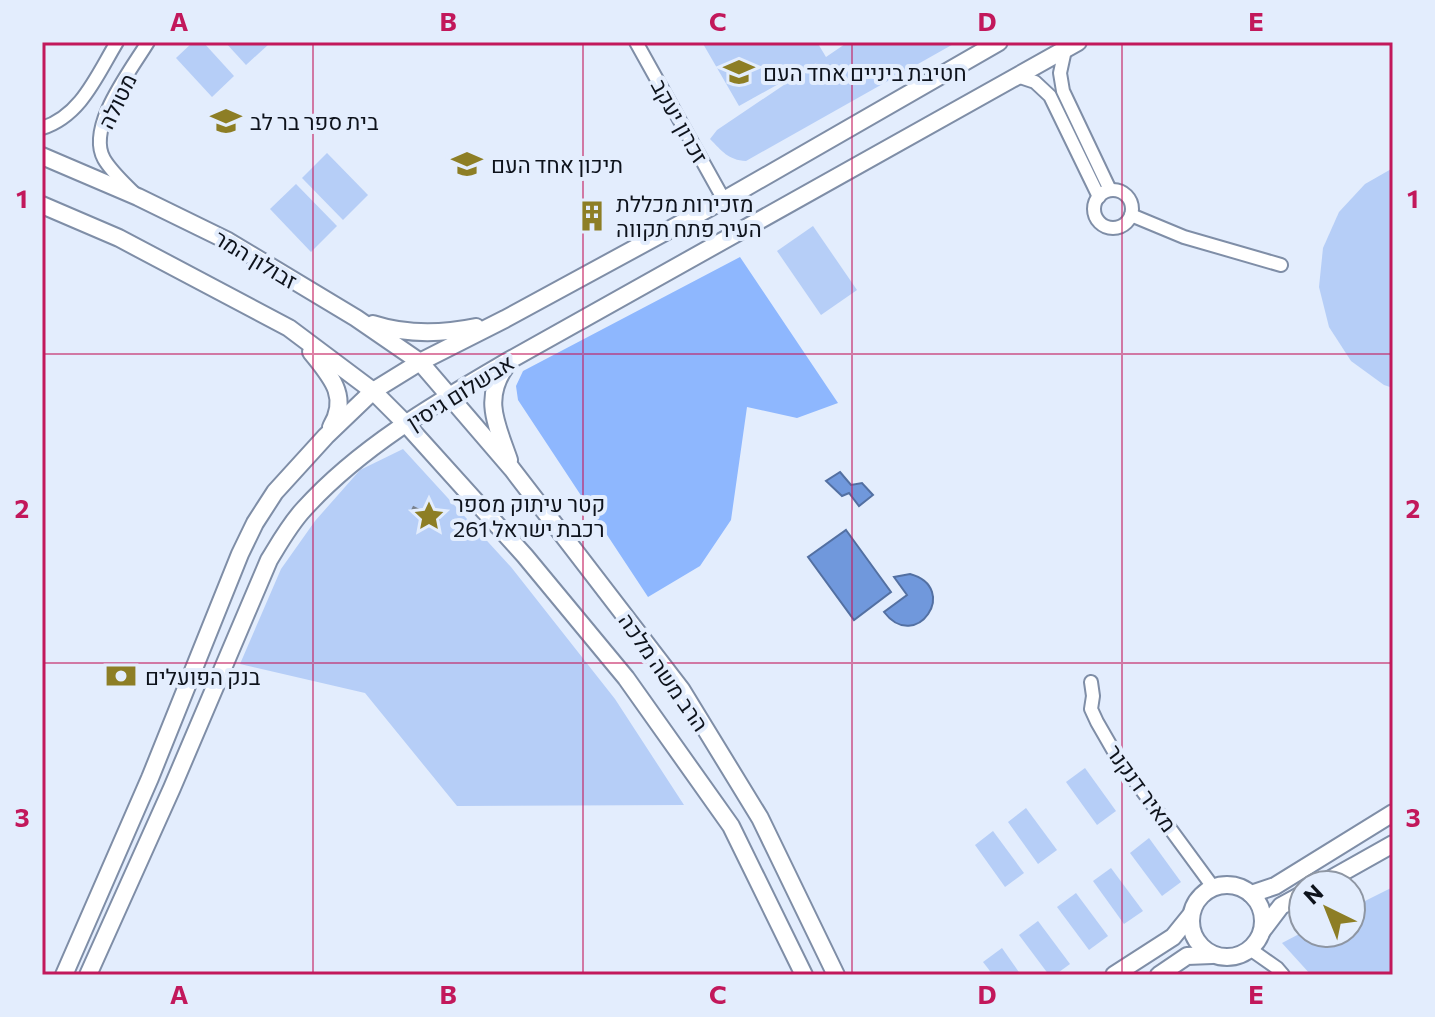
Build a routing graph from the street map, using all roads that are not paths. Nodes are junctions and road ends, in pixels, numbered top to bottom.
1 (117, 42) edge
2 (148, 42) edge
3 (636, 42) edge
4 (999, 42) edge
5 (1072, 46) edge
6 (1017, 76) junction
7 (42, 128) edge
8 (42, 156) edge
9 (1104, 194) junction
10 (138, 197) junction
11 (724, 200) junction
12 (42, 205) edge
13 (1131, 215) junction
14 (1281, 265) dead end
15 (356, 318) junction
16 (505, 319) junction
17 (289, 328) junction
18 (510, 360) junction
19 (420, 362) junction
20 (373, 391) junction
21 (450, 395) junction
22 (406, 424) junction
23 (326, 436) junction
24 (512, 469) junction
25 (1091, 682) dead end
26 (1393, 813) edge
27 (1393, 844) edge
28 (1348, 869) edge
29 (1213, 887) junction
30 (1251, 894) junction
31 (1287, 903) edge
32 (1190, 916) junction
33 (1262, 931) junction
34 (1250, 949) junction
35 (1212, 955) junction
36 (64, 975) edge
37 (88, 975) edge
38 (804, 975) edge
39 (836, 975) edge
40 (1114, 975) edge
41 (1159, 975) edge
42 (1283, 975) edge

1 - 7 street, מטולה
2 - 10 street, מטולה
3 - 11 street, זכרון יעקב
4 - 11 street, אבשלום גיסין
5 - 6 street, אבשלום גיסין
5 - 9 street
6 - 9 street
6 - 18 street, אבשלום גיסין
8 - 10 street, זבולון המר
9 - 13 street
9 - 13 street
10 - 15 street, זבולון המר
11 - 16 street, אבשלום גיסין
12 - 17 street, זבולון המר
13 - 14 street
15 - 16 street
15 - 19 street, זבולון המר
16 - 19 street, אבשלום גיסין
17 - 20 street, זבולון המר
17 - 23 street
18 - 21 street, אבשלום גיסין
18 - 24 street
19 - 20 street, אבשלום גיסין
19 - 21 street, זבולון המר
20 - 22 street, זבולון המר
20 - 23 street, אבשלום גיסין
21 - 22 street, אבשלום גיסין
21 - 24 street, הרב משה מלכה
22 - 37 street, אבשלום גיסין
22 - 38 street, הרב משה מלכה
23 - 36 street, אבשלום גיסין
24 - 39 street, הרב משה מלכה
25 - 29 street, מאיר דנקנר
26 - 30 street
27 - 28 street
29 - 30 street
29 - 32 street
30 - 33 street
31 - 33 street
32 - 35 street
32 - 40 street
33 - 34 street
34 - 35 street
34 - 42 street
35 - 41 street

